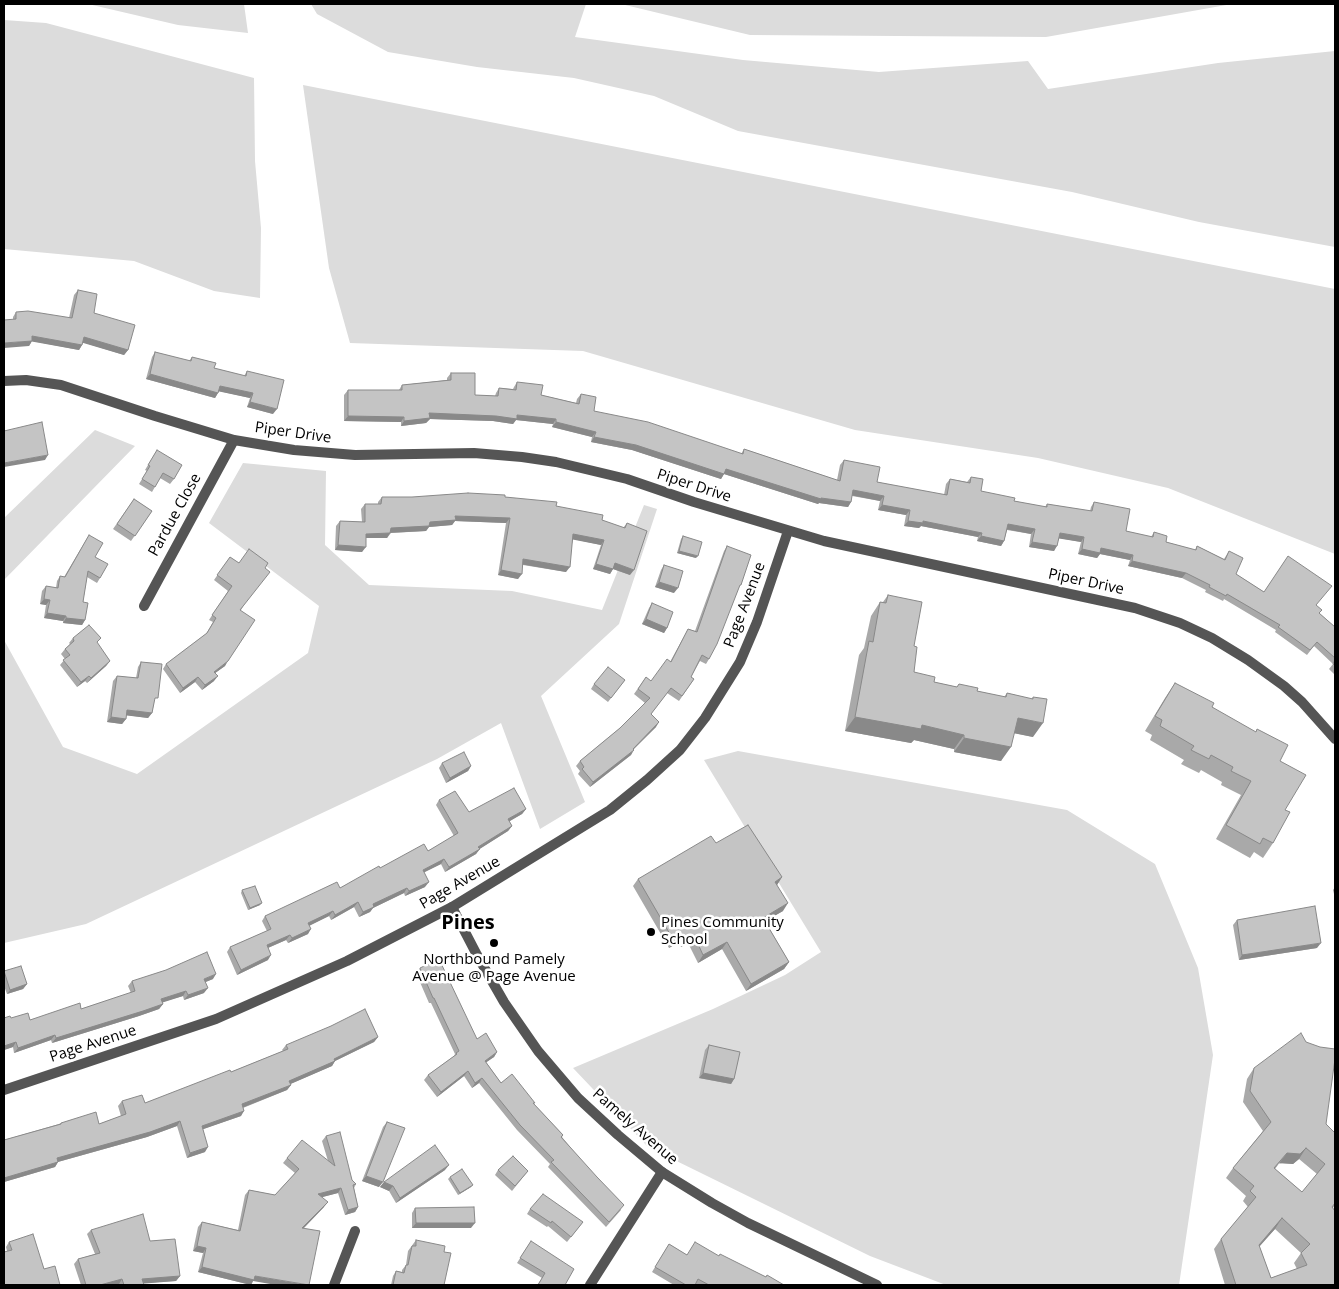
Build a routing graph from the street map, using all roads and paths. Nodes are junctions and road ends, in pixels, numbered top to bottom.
1 (4, 381) edge
2 (234, 440) junction
3 (788, 531) junction
4 (144, 606) dead end
5 (1335, 739) edge
6 (452, 907) junction
7 (4, 1090) edge
8 (662, 1172) junction
9 (356, 1231) dead end
10 (334, 1285) edge
11 (590, 1285) edge
12 (877, 1285) edge

1 - 2 street, Piper Drive
2 - 3 street, Piper Drive
2 - 4 street, Pardue Close
3 - 5 street, Piper Drive
3 - 6 street, Page Avenue
6 - 7 street, Page Avenue
6 - 8 street, Pamely Avenue
8 - 11 street
8 - 12 street, Pamely Avenue
9 - 10 street

